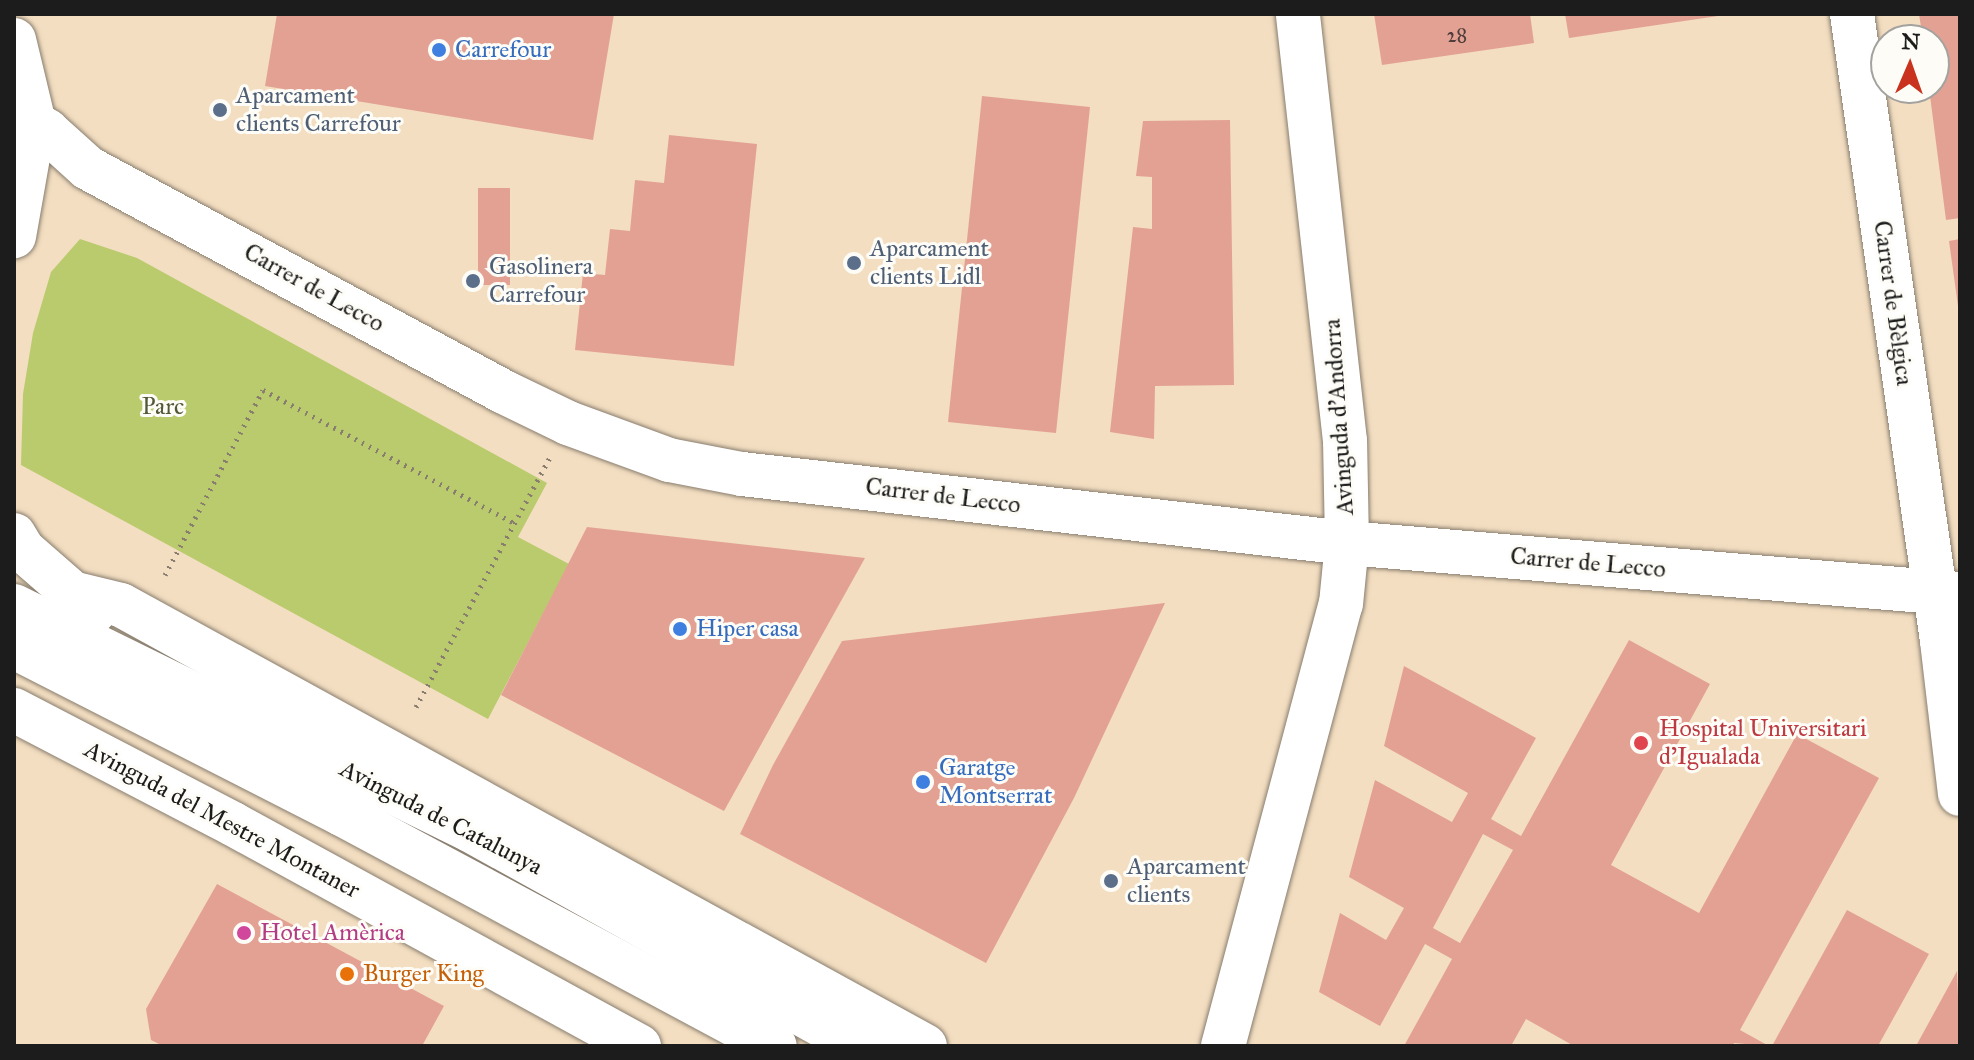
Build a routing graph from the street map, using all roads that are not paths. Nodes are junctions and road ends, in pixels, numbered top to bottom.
1 (1298, 14) edge
2 (1852, 14) edge
3 (14, 40) edge
4 (24, 117) edge
5 (14, 236) edge
6 (14, 535) edge
7 (1347, 543) junction
8 (72, 593) junction
9 (1947, 593) edge
10 (14, 606) edge
11 (14, 647) edge
12 (55, 668) junction
13 (184, 689) junction
14 (14, 710) edge
15 (156, 784) junction
16 (1960, 794) edge
17 (639, 1046) edge
18 (775, 1046) edge
19 (859, 1046) edge
20 (925, 1046) edge
21 (1223, 1046) edge

1 - 7 street, Avinguda d'Andorra
2 - 9 street, Carrer de Bèlgica
3 - 4 street
4 - 5 street
4 - 7 street, Carrer de Lecco
6 - 8 street
7 - 9 street, Carrer de Lecco
7 - 21 street, Avinguda d'Andorra
8 - 13 street
8 - 20 street
9 - 16 street, Carrer de Bèlgica
10 - 13 street, Avinguda de Catalunya
11 - 12 street, Avinguda de Catalunya
12 - 15 street
12 - 18 street, Avinguda de Catalunya
13 - 19 street, Avinguda de Catalunya
14 - 15 street, Avinguda del Mestre Montaner
15 - 17 street, Avinguda del Mestre Montaner

